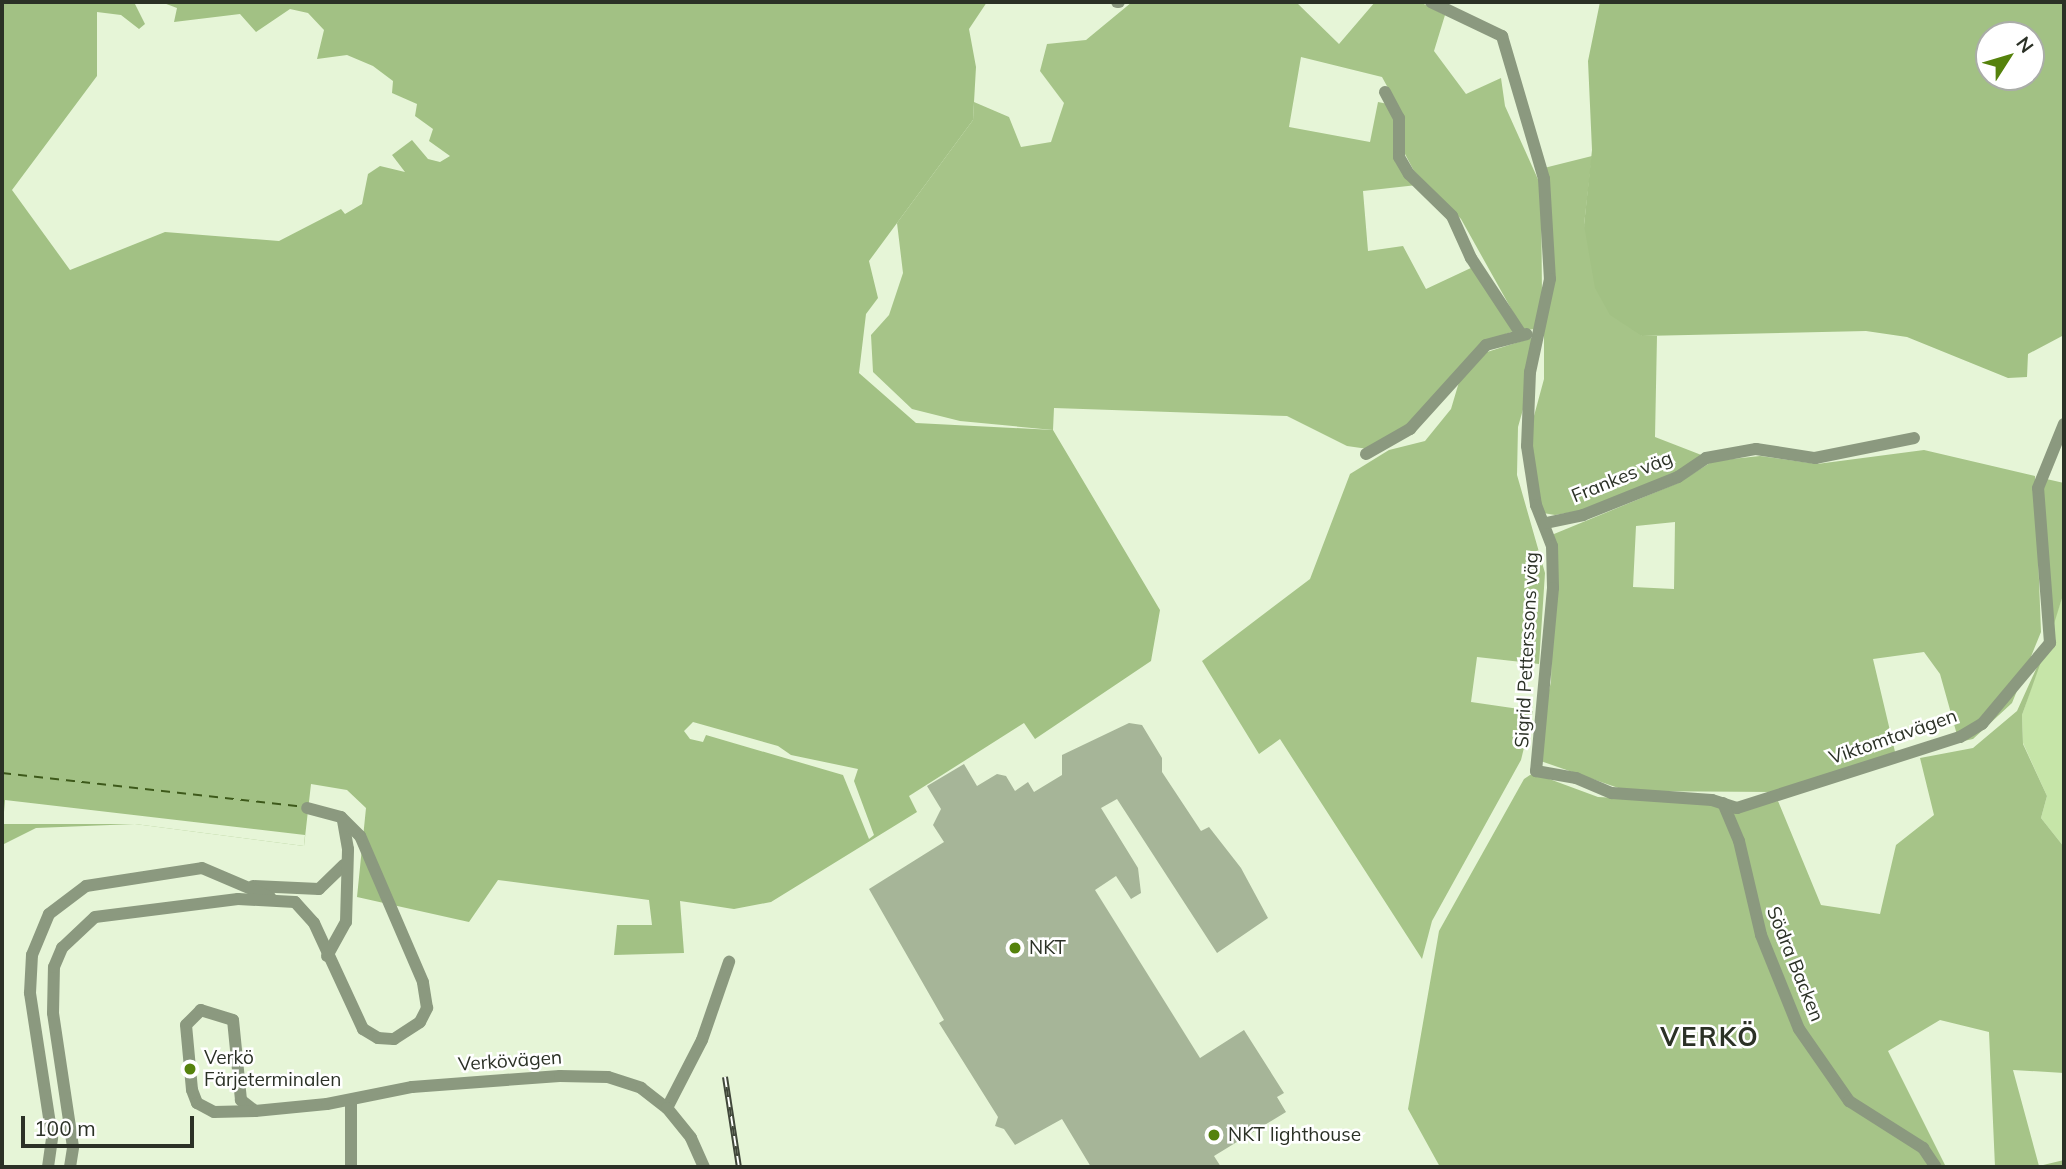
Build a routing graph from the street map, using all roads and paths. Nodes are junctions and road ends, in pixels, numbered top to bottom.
1 (1431, 2) edge
2 (1385, 92) dead end
3 (1538, 333) junction
4 (1521, 334) junction
5 (2064, 424) edge
6 (1914, 438) dead end
7 (1366, 454) dead end
8 (1546, 523) junction
9 (1536, 771) joint
10 (1723, 803) junction
11 (307, 808) dead end
12 (341, 817) junction
13 (344, 865) junction
14 (243, 885) junction
15 (274, 899) junction
16 (327, 956) junction
17 (729, 962) dead end
18 (351, 1101) junction
19 (667, 1108) junction
20 (255, 1111) junction
21 (48, 1167) edge
22 (70, 1167) edge
23 (351, 1167) edge
24 (704, 1167) edge
25 (1936, 1167) edge

1 - 3 street, Sigrid Petterssons väg
2 - 4 street
3 - 4 street
3 - 8 street, Sigrid Petterssons väg
4 - 7 street
5 - 10 street, Viktomtavägen
6 - 8 street, Frankes väg
8 - 9 street, Sigrid Petterssons väg
9 - 10 street, Viktomtavägen
10 - 25 street, Södra Backen
11 - 12 street
12 - 13 street
12 - 16 street
13 - 14 street
13 - 16 street
14 - 15 street
14 - 21 street
15 - 16 street
15 - 22 street
17 - 19 street
18 - 19 street, Verkövägen
18 - 20 street, Verkövägen
18 - 23 street
19 - 24 street, Verkövägen
20 - 20 street, Verkövägen

